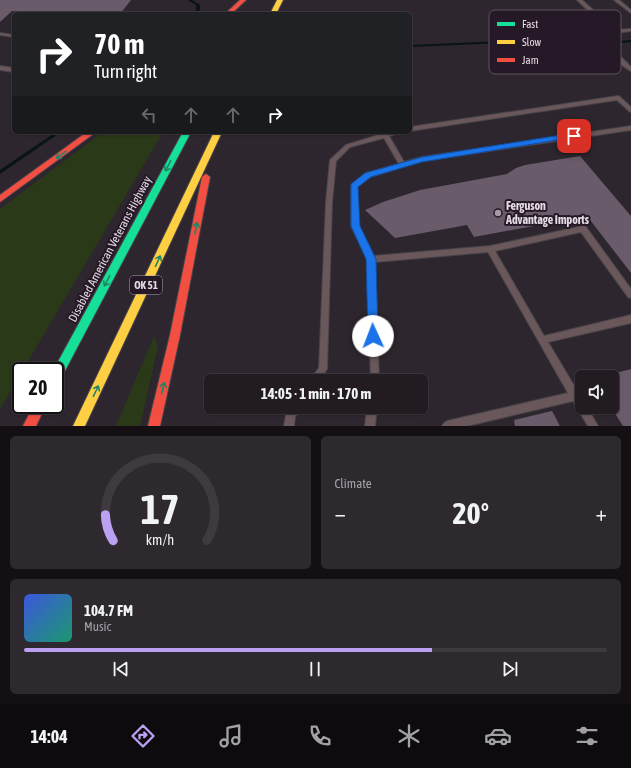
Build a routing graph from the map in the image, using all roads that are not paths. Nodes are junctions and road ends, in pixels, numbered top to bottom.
1 (243, 0) edge
2 (280, 0) edge
3 (579, 0) edge
4 (616, 0) edge
5 (590, 10) edge
6 (230, 12) edge
7 (274, 12) edge
8 (631, 12) edge
9 (631, 30) edge
10 (621, 31) edge
11 (0, 34) edge
12 (12, 36) edge
13 (621, 60) edge
14 (0, 68) edge
15 (631, 69) edge
16 (12, 70) edge
17 (631, 110) edge
18 (631, 128) edge
19 (412, 129) edge
20 (89, 134) edge
21 (186, 134) edge
22 (217, 134) edge
23 (388, 134) edge
24 (384, 135) junction
25 (213, 143) junction
26 (403, 165) junction
27 (0, 199) edge
28 (490, 249) junction
29 (371, 259) junction
30 (631, 295) edge
31 (631, 319) edge
32 (542, 340) junction
33 (64, 362) edge
34 (320, 374) edge
35 (374, 374) edge
36 (575, 396) joint
37 (35, 414) edge
38 (292, 414) edge
39 (371, 414) edge
40 (586, 414) edge
41 (29, 426) edge
42 (79, 426) edge
43 (154, 426) edge
44 (288, 426) edge
45 (370, 426) edge
46 (447, 426) edge
47 (593, 426) edge

1 - 6 highway
2 - 7 highway
3 - 5 lane
4 - 8 lane
9 - 10 lane
11 - 12 lane
13 - 15 lane
14 - 16 lane
17 - 19 lane
18 - 26 lane
20 -> 27 highway
21 -> 33 highway, Disabled American Veterans Highway
22 - 25 highway, OK 51
23 - 24 lane
24 - 26 lane
24 - 34 lane
42 -> 25 highway, OK 51
43 -> 25 highway
26 - 29 lane
28 - 29 lane
28 - 30 lane
28 - 32 lane
29 - 35 lane
31 - 32 lane
32 - 36 lane
36 - 46 lane
37 - 41 highway
38 - 44 lane
39 - 45 lane
40 - 47 lane

